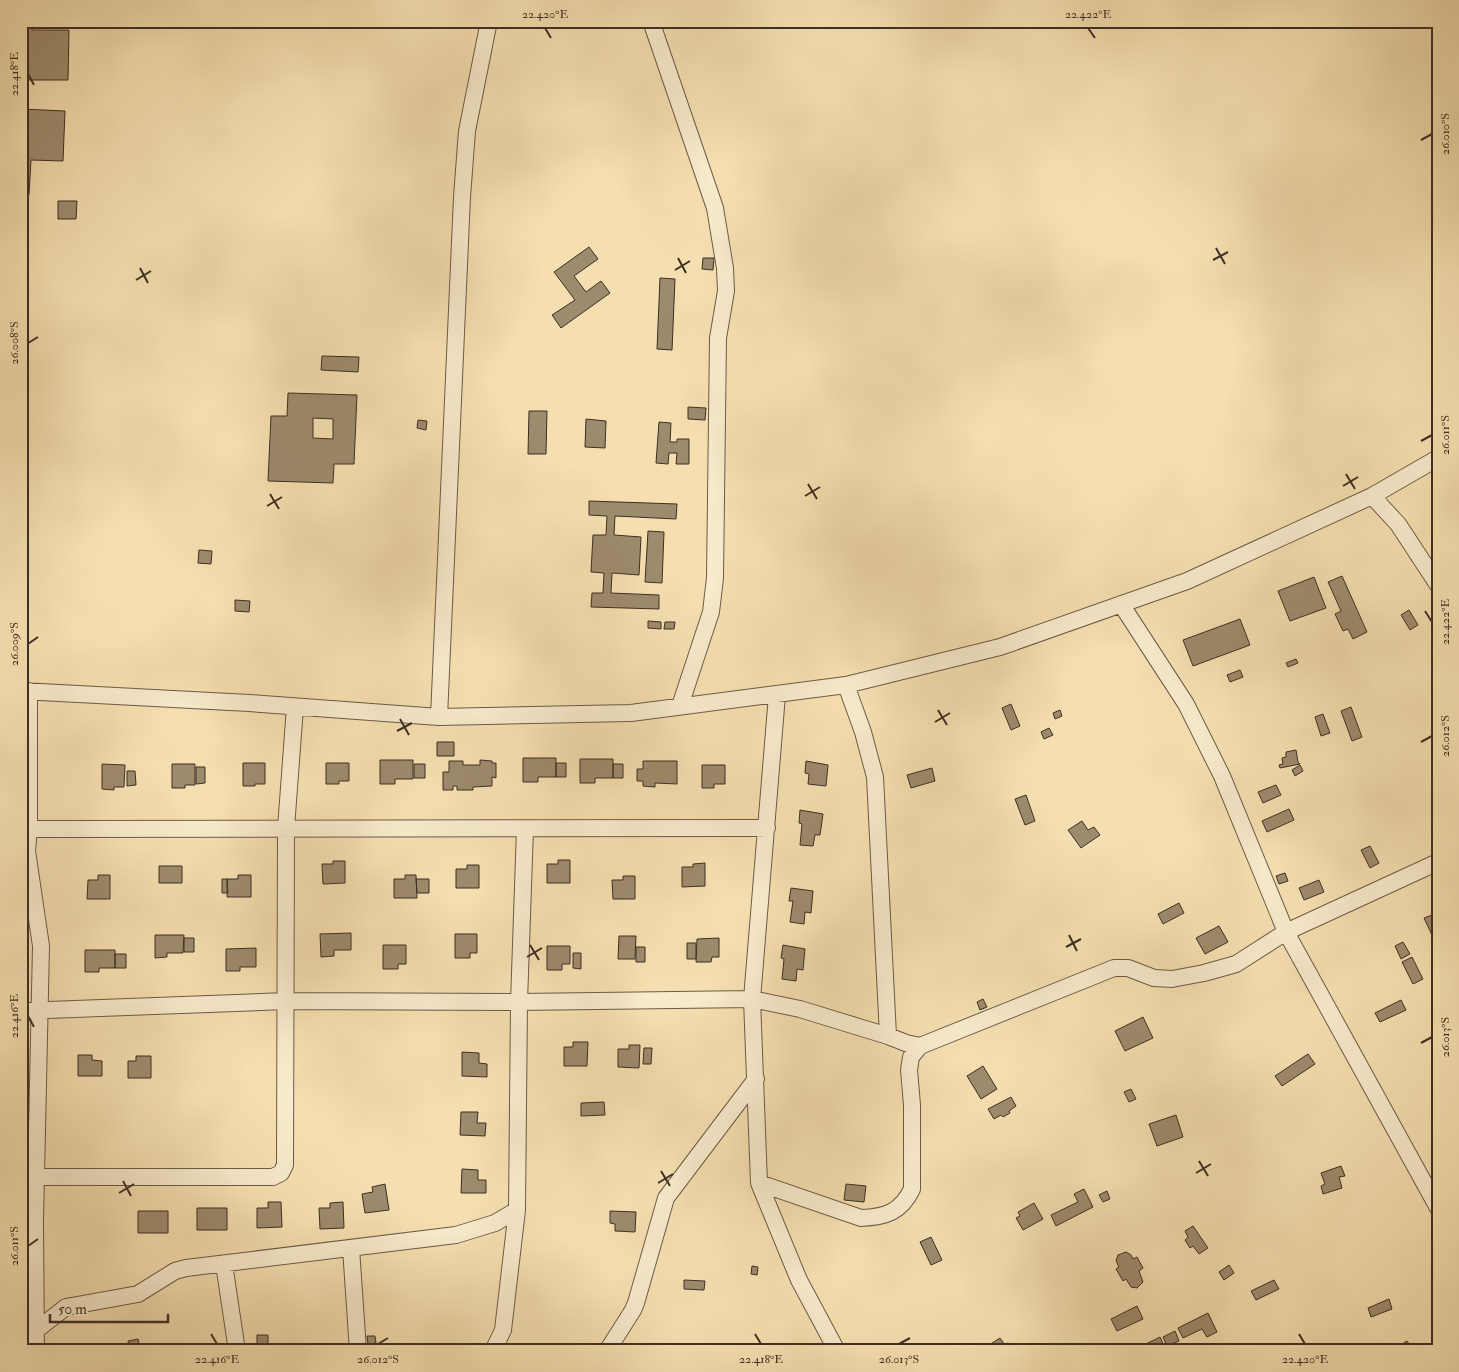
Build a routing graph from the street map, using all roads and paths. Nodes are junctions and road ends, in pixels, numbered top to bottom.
1 (489, 21) edge
2 (651, 21) edge
3 (1438, 458) edge
4 (1372, 496) junction
5 (1438, 585) edge
6 (1121, 604) junction
7 (846, 685) junction
8 (25, 691) edge
9 (777, 695) junction
10 (680, 706) junction
11 (295, 707) junction
12 (439, 717) junction
13 (286, 828) junction
14 (767, 828) junction
15 (29, 829) junction
16 (525, 829) junction
17 (24, 851) edge
18 (1438, 862) edge
19 (1286, 932) junction
20 (752, 999) junction
21 (286, 1001) junction
22 (519, 1002) junction
23 (40, 1011) junction
24 (21, 1012) edge
25 (888, 1036) junction
26 (920, 1046) junction
27 (756, 1079) junction
28 (29, 1177) edge
29 (759, 1183) junction
30 (1438, 1208) edge
31 (517, 1210) junction
32 (351, 1248) junction
33 (224, 1264) junction
34 (28, 1332) edge
35 (36, 1351) edge
36 (237, 1351) edge
37 (358, 1351) edge
38 (493, 1351) edge
39 (607, 1351) edge
40 (837, 1351) edge

1 - 12 street
2 - 10 street
3 - 4 street
4 - 5 street
4 - 6 street
6 - 7 street
6 - 19 street
7 - 9 street
7 - 25 street
8 - 11 street
8 - 15 street
9 - 10 street
9 - 14 street
10 - 12 street
11 - 12 street
11 - 13 street
13 - 15 street
13 - 16 street
13 - 21 street
14 - 16 street
14 - 20 street
15 - 17 street
16 - 22 street
17 - 23 street
18 - 19 street
19 - 26 street
19 - 30 street
20 - 22 street
20 - 25 street
20 - 27 street
21 - 22 street
21 - 23 street
21 - 28 street
22 - 31 street
23 - 24 street
23 - 28 street
25 - 26 street
26 - 29 street
27 - 29 street
27 - 39 street
28 - 34 street
29 - 40 street
31 - 32 street
31 - 38 street
32 - 33 street
32 - 37 street
33 - 34 street
33 - 36 street
34 - 35 street

